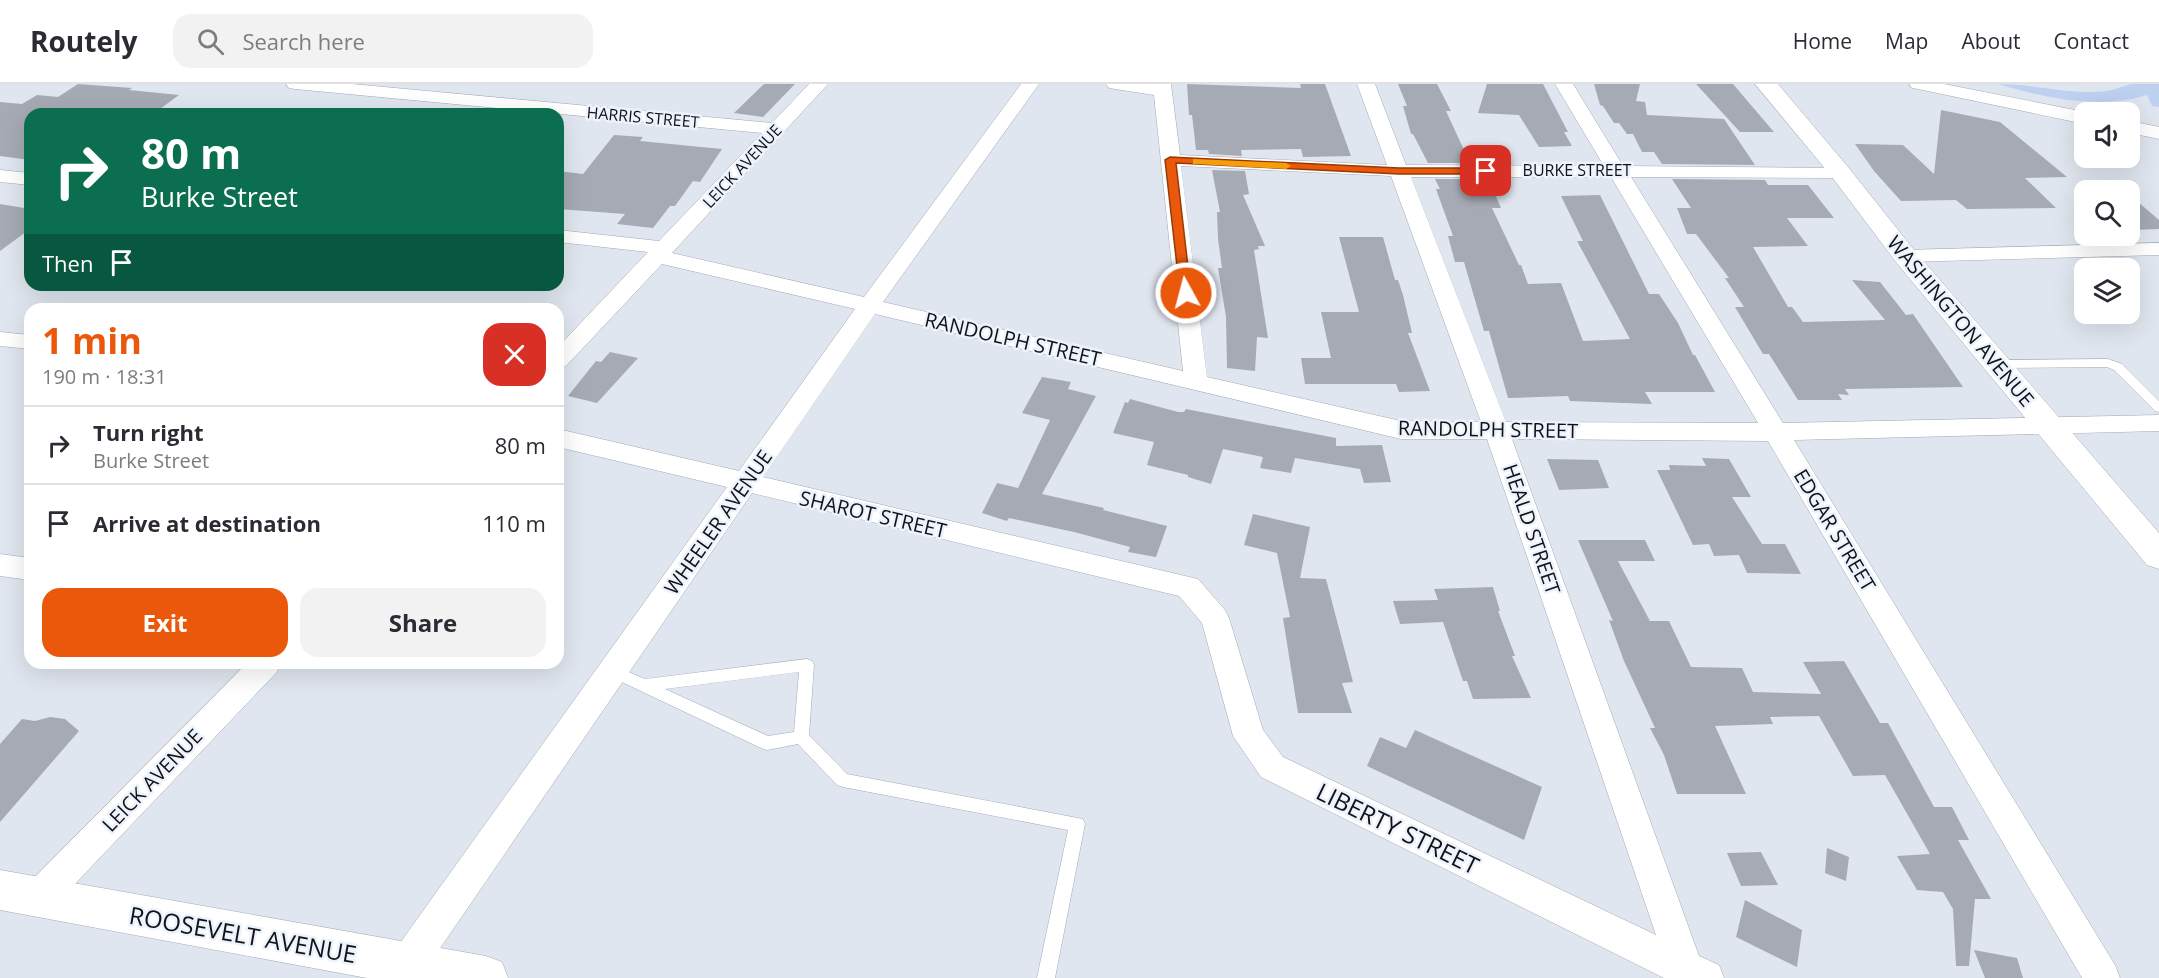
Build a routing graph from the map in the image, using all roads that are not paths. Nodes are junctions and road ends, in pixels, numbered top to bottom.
1 (294, 84) edge
2 (819, 84) edge
3 (1030, 84) edge
4 (1115, 84) edge
5 (1366, 84) edge
6 (1564, 84) edge
7 (1766, 84) edge
8 (1918, 84) edge
9 (1162, 88) edge
10 (551, 108) edge
11 (564, 109) edge
12 (2074, 116) edge
13 (776, 129) junction
14 (2140, 130) edge
15 (2159, 133) edge
16 (1170, 160) junction
17 (1616, 170) junction
18 (1399, 171) junction
19 (1840, 172) junction
20 (0, 176) edge
21 (24, 178) edge
22 (564, 237) edge
23 (2159, 249) edge
24 (661, 252) junction
25 (1905, 256) junction
26 (869, 306) junction
27 (0, 339) edge
28 (24, 341) edge
29 (564, 355) edge
30 (1997, 364) junction
31 (1196, 382) junction
32 (2159, 408) edge
33 (2159, 423) edge
34 (2049, 425) junction
35 (1497, 431) junction
36 (1776, 432) junction
37 (564, 439) edge
38 (745, 484) junction
39 (2159, 556) edge
40 (0, 565) edge
41 (24, 568) edge
42 (1188, 587) joint
43 (260, 669) edge
44 (612, 671) junction
45 (646, 685) junction
46 (801, 737) junction
47 (19, 894) edge
48 (408, 963) junction
49 (1691, 974) edge
50 (486, 978) edge
51 (1046, 978) edge
52 (2102, 978) edge

1 - 10 street, HARRIS STREET
2 - 13 street, LEICK AVENUE
3 - 26 street, WHEELER AVENUE
4 - 9 street
5 - 18 street, HEALD STREET
6 - 17 street, EDGAR STREET
7 - 19 street, WASHINGTON AVENUE
8 - 12 street
9 - 16 street
11 - 13 street, HARRIS STREET
13 - 24 street, LEICK AVENUE
14 - 15 street
16 - 18 street, BURKE STREET
16 - 31 street
17 - 18 street, BURKE STREET
17 - 19 street, BURKE STREET
17 - 36 street, EDGAR STREET
18 - 35 street, HEALD STREET
19 - 25 street, WASHINGTON AVENUE
20 - 21 street
22 - 24 street, RANDOLPH STREET
23 - 25 street
24 - 26 street, RANDOLPH STREET
24 - 29 street, LEICK AVENUE
25 - 30 street, WASHINGTON AVENUE
26 - 31 street, RANDOLPH STREET
26 - 38 street, WHEELER AVENUE
27 - 28 street
30 - 32 lane
30 - 34 street, WASHINGTON AVENUE
31 - 35 street, RANDOLPH STREET
33 - 34 street, RANDOLPH STREET
34 - 36 street, RANDOLPH STREET
34 - 39 street, WASHINGTON AVENUE
35 - 36 street, RANDOLPH STREET
35 - 49 street, HEALD STREET
36 - 52 street, EDGAR STREET
37 - 38 street, SHAROT STREET
38 - 42 street, SHAROT STREET
38 - 44 street, WHEELER AVENUE
40 - 41 street
42 - 49 street, LIBERTY STREET
43 - 47 street, LEICK AVENUE
44 - 45 lane
44 - 48 street, WHEELER AVENUE
45 - 46 lane
45 - 46 lane
46 - 51 lane
47 - 48 street, ROOSEVELT AVENUE
48 - 50 street, ROOSEVELT AVENUE

